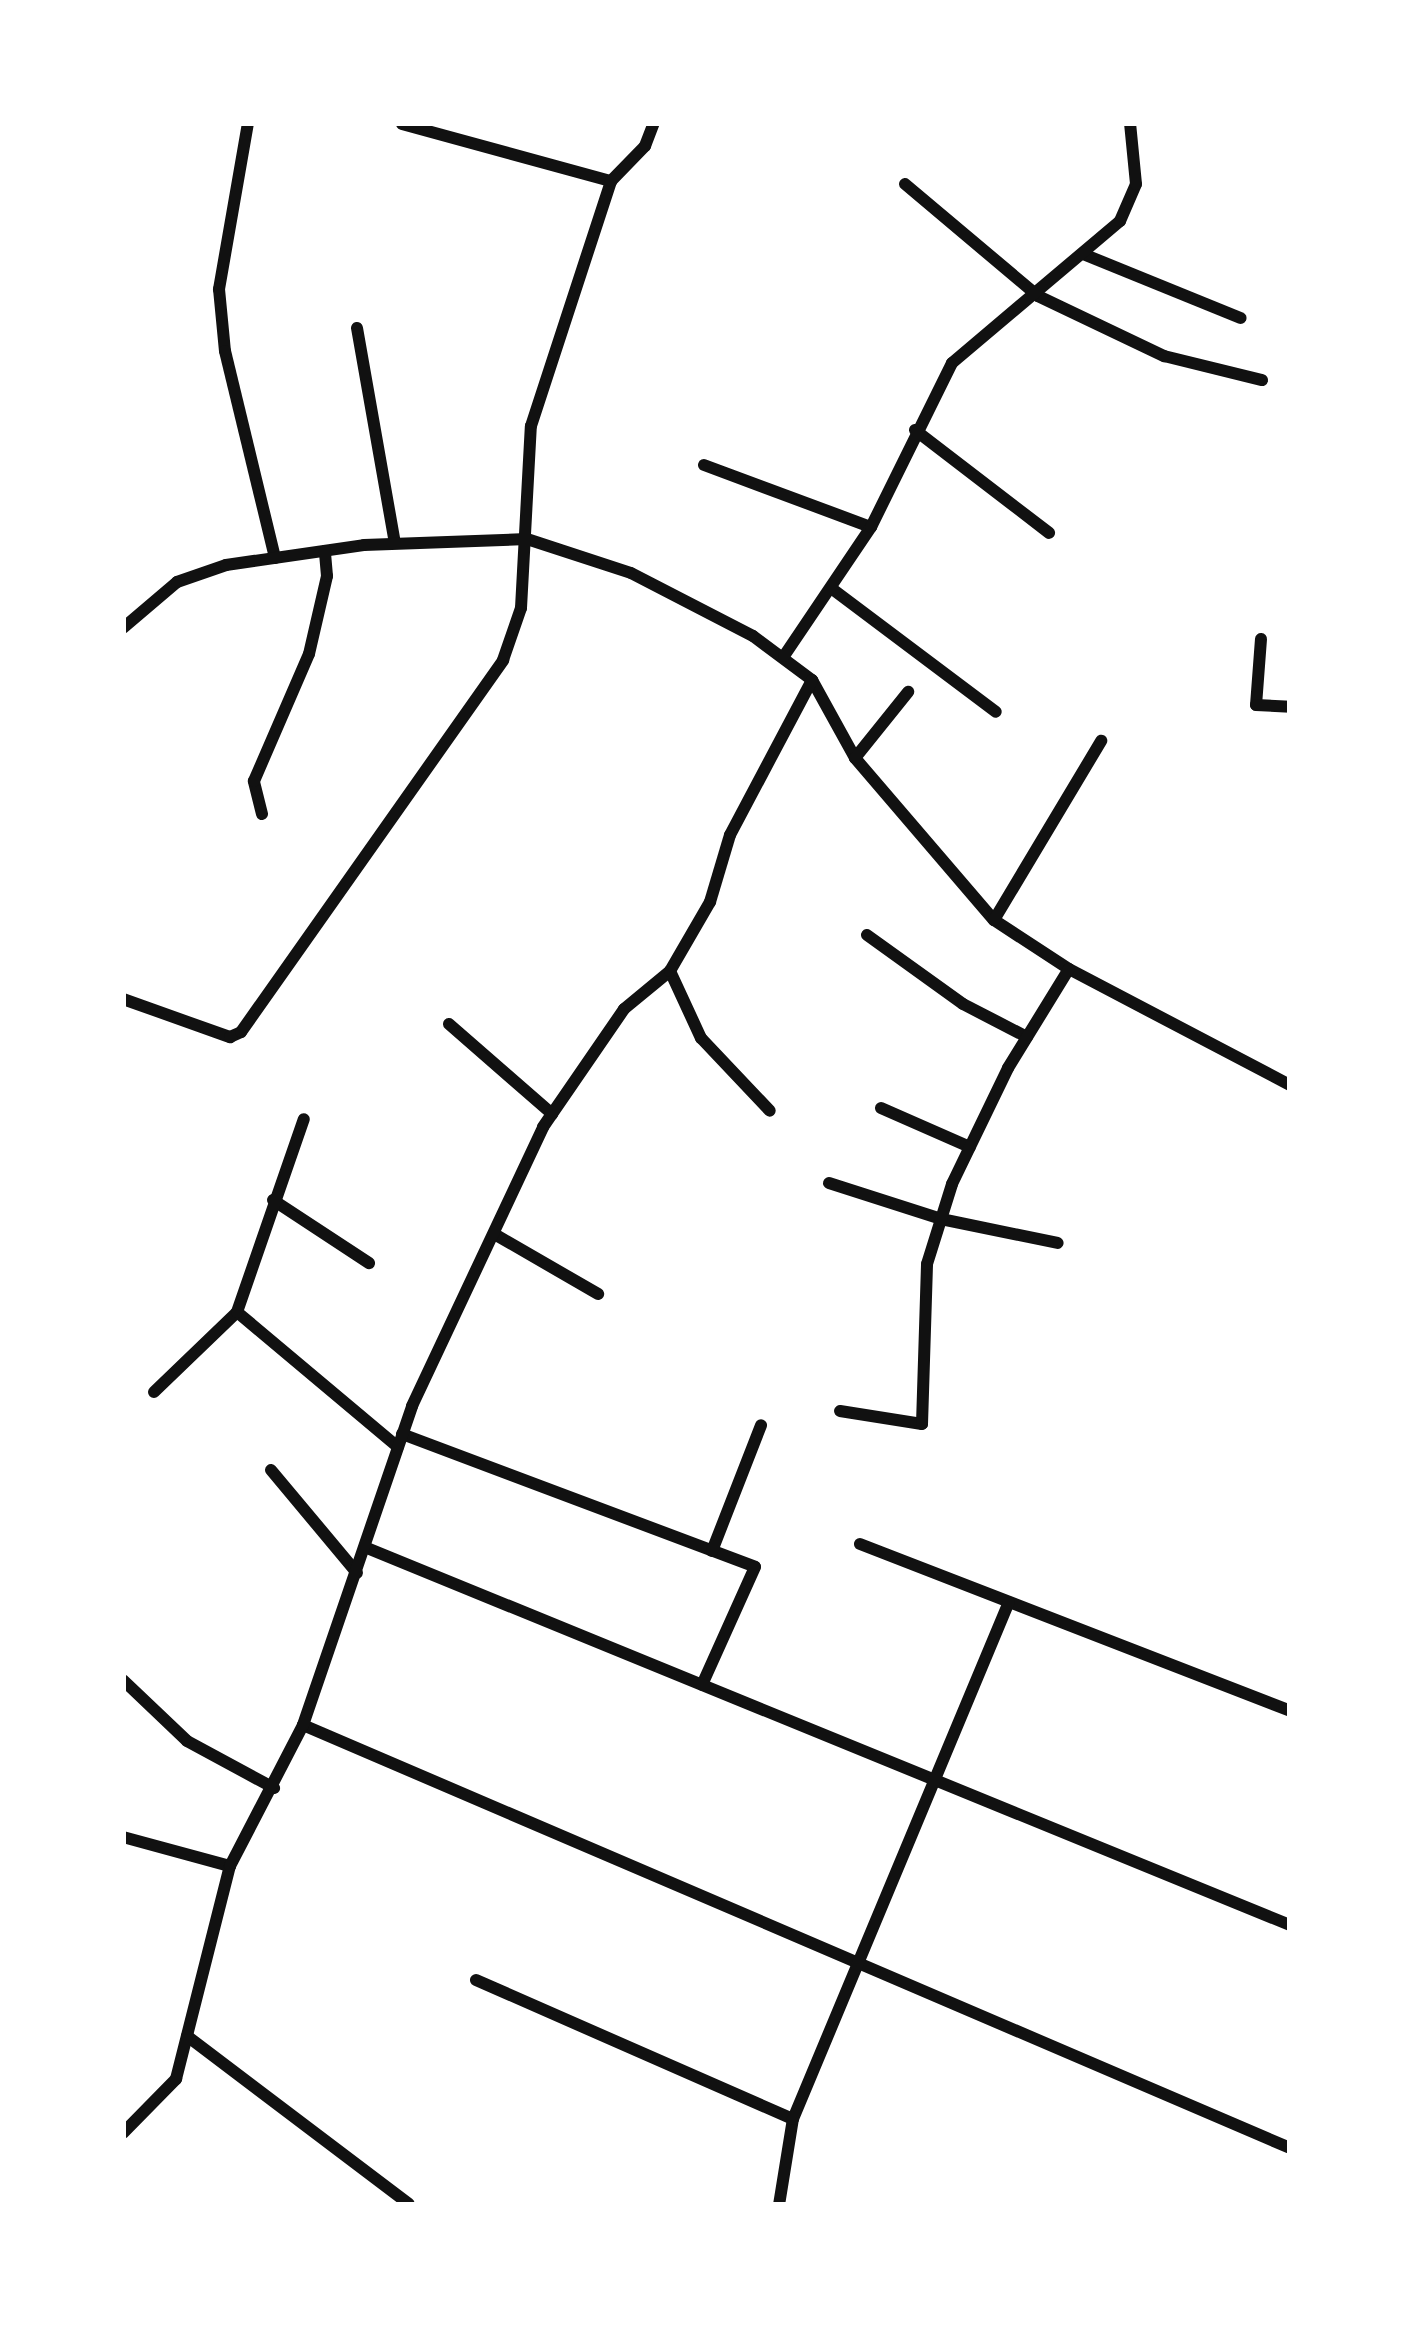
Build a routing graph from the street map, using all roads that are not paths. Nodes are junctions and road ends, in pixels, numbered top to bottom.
1 (248, 123) edge
2 (654, 123) edge
3 (1130, 123) edge
4 (402, 124) edge
5 (611, 181) junction
6 (905, 184) dead end
7 (1083, 254) junction
8 (1038, 296) junction
9 (1240, 318) dead end
10 (357, 328) dead end
11 (1262, 380) dead end
12 (915, 430) junction
13 (704, 465) dead end
14 (871, 527) junction
15 (1048, 532) dead end
16 (527, 539) junction
17 (394, 543) junction
18 (325, 551) junction
19 (275, 558) junction
20 (831, 588) junction
21 (123, 628) edge
22 (1262, 639) dead end
23 (784, 656) junction
24 (812, 680) junction
25 (908, 692) dead end
26 (1290, 707) edge
27 (996, 712) dead end
28 (1101, 740) dead end
29 (856, 758) junction
30 (262, 814) dead end
31 (994, 920) junction
32 (867, 935) dead end
33 (1069, 969) junction
34 (670, 971) junction
35 (123, 999) edge
36 (449, 1024) dead end
37 (1027, 1037) junction
38 (1290, 1085) edge
39 (881, 1108) dead end
40 (770, 1111) dead end
41 (552, 1114) junction
42 (304, 1119) dead end
43 (970, 1147) junction
44 (829, 1183) dead end
45 (273, 1201) junction
46 (941, 1219) junction
47 (496, 1235) junction
48 (1058, 1244) dead end
49 (369, 1263) dead end
50 (598, 1294) dead end
51 (237, 1312) junction
52 (154, 1392) dead end
53 (840, 1411) dead end
54 (760, 1425) dead end
55 (400, 1441) junction
56 (271, 1470) dead end
57 (860, 1544) dead end
58 (367, 1548) junction
59 (712, 1551) junction
60 (357, 1573) junction
61 (1009, 1602) junction
62 (123, 1680) edge
63 (702, 1685) junction
64 (1290, 1711) edge
65 (304, 1725) junction
66 (934, 1779) junction
67 (274, 1788) junction
68 (123, 1837) edge
69 (230, 1866) junction
70 (1290, 1925) edge
71 (858, 1963) junction
72 (476, 1980) dead end
73 (188, 2036) junction
74 (793, 2119) junction
75 (123, 2133) edge
76 (1290, 2148) edge
77 (410, 2204) edge
78 (779, 2205) edge

1 - 19 street
2 - 5 street
3 - 7 street
4 - 5 street
5 - 16 street
6 - 8 street
7 - 8 street
7 - 9 street
8 - 11 street
8 - 12 street
10 - 17 street
12 - 14 street
12 - 15 street
13 - 14 street
14 - 20 street
16 - 17 street
16 - 23 street
16 - 35 street
17 - 18 street
18 - 19 street
18 - 30 street
19 - 21 street
20 - 23 street
20 - 27 street
22 - 26 street
23 - 24 street
24 - 29 street
24 - 34 street
25 - 29 street
28 - 31 street
29 - 31 street
31 - 33 street
32 - 37 street
33 - 37 street
33 - 38 street
34 - 40 street
34 - 41 street
36 - 41 street
37 - 43 street
39 - 43 street
41 - 47 street
42 - 45 street
43 - 46 street
44 - 46 street
45 - 49 street
45 - 51 street
46 - 48 street
46 - 53 street
47 - 50 street
47 - 55 street
51 - 52 street
51 - 55 street
54 - 59 street
55 - 58 street
55 - 59 street
56 - 60 street
57 - 61 street
58 - 60 street
58 - 63 street
59 - 63 street
60 - 65 street
61 - 64 street
61 - 66 street
62 - 67 street
63 - 66 street
65 - 67 street
65 - 71 street
66 - 70 street
66 - 71 street
67 - 69 street
68 - 69 street
69 - 73 street
71 - 74 street
71 - 76 street
72 - 74 street
73 - 75 street
73 - 77 street
74 - 78 street

